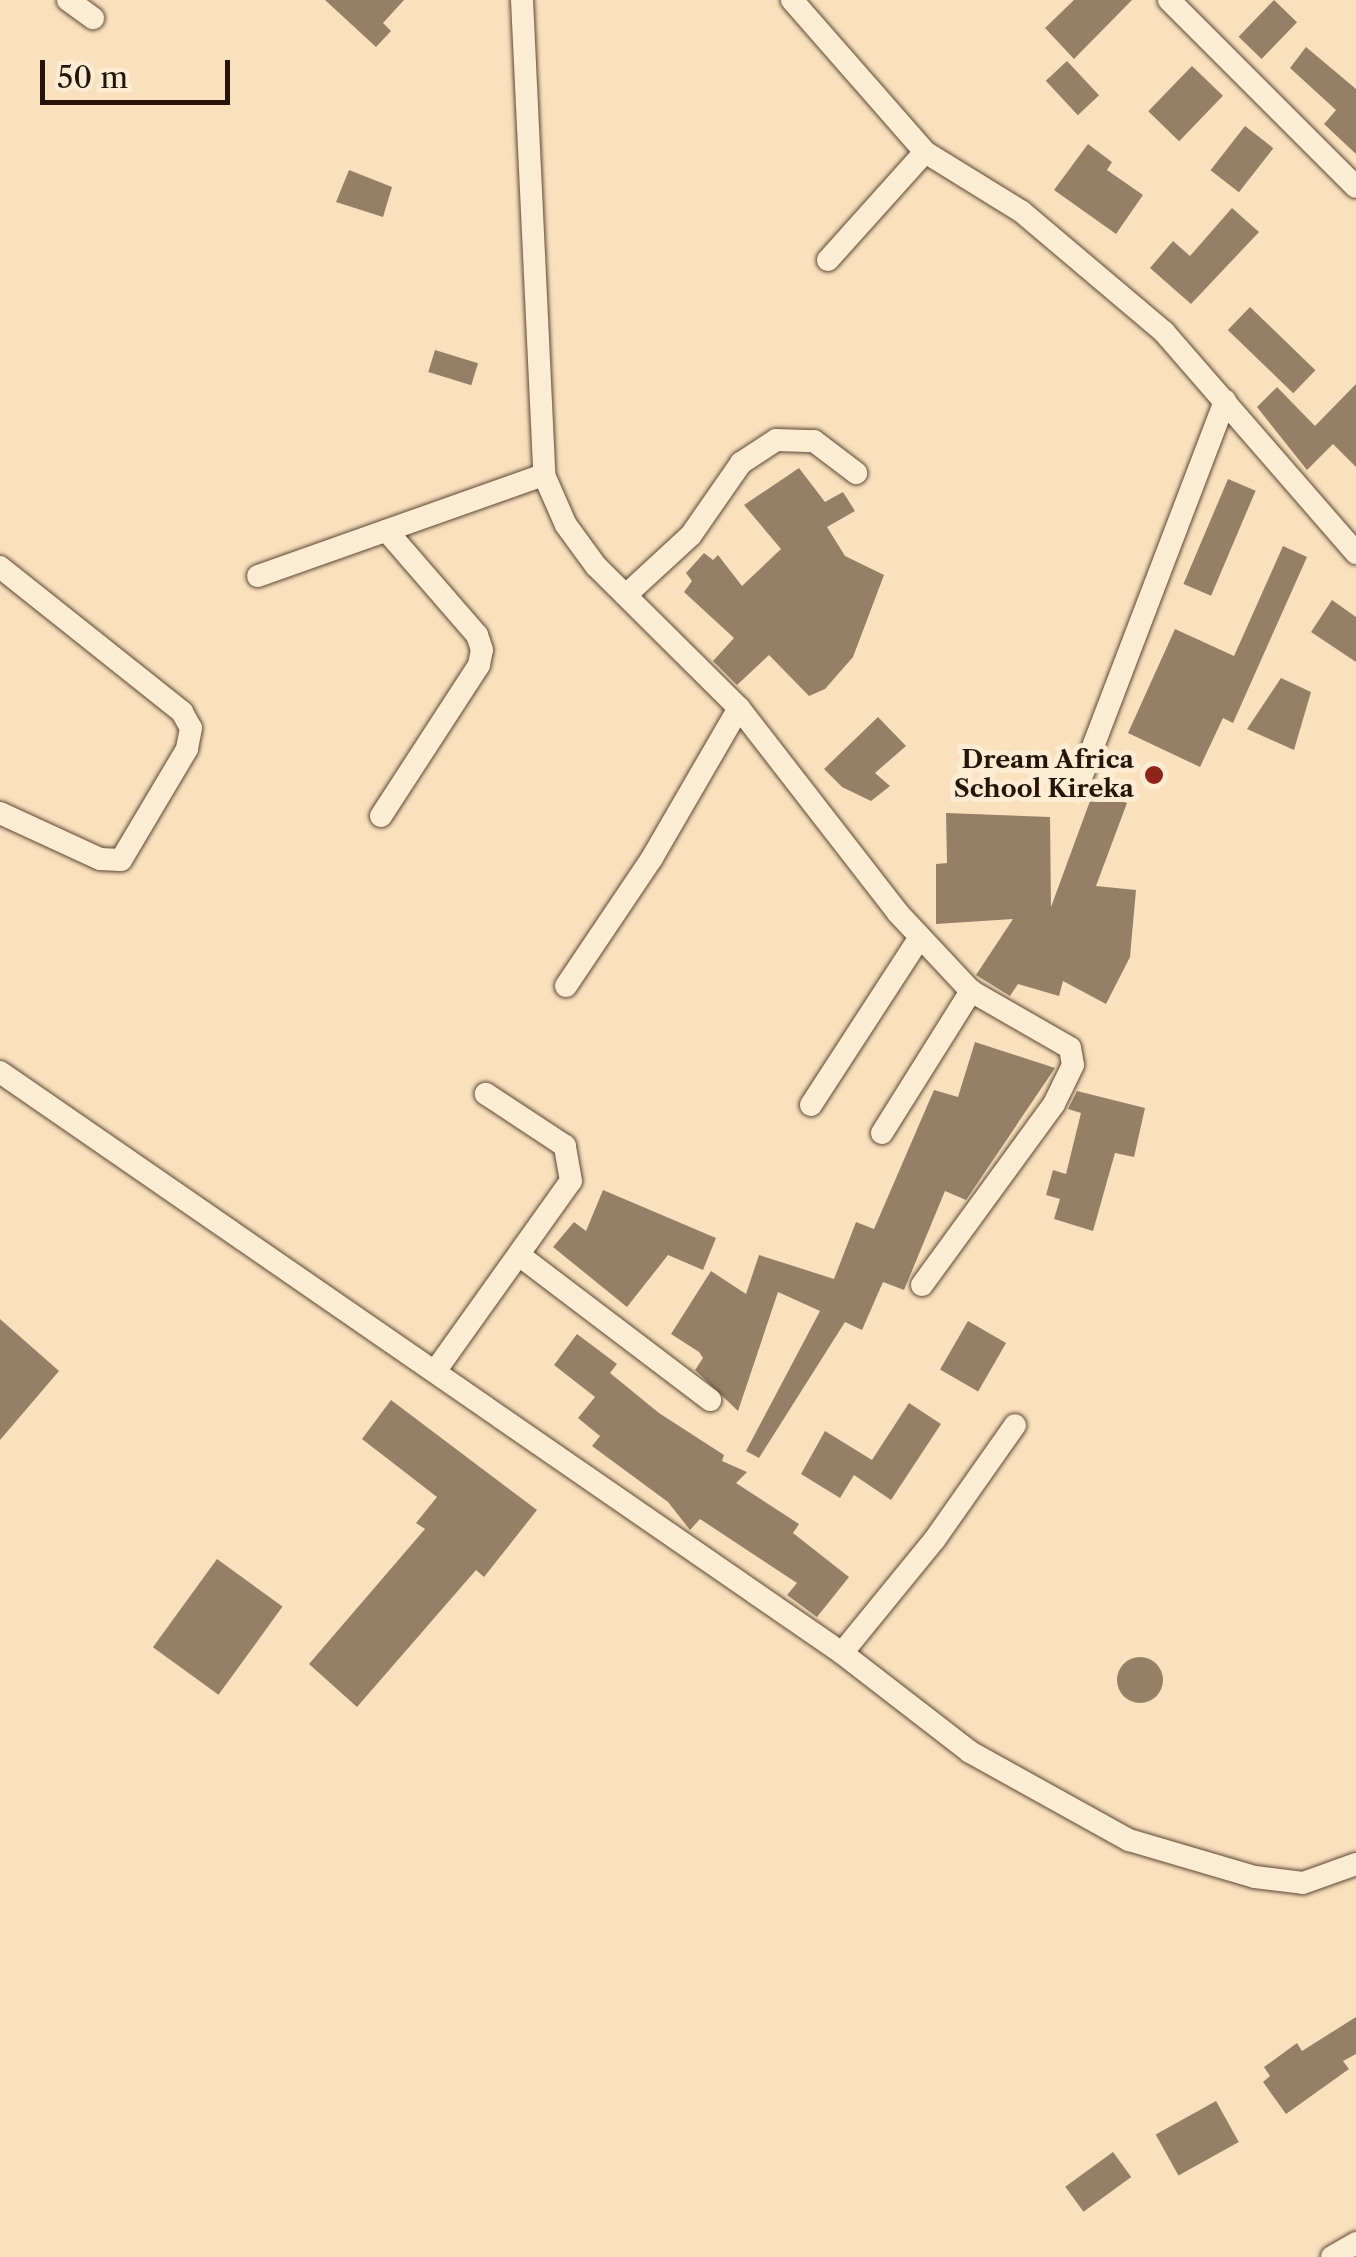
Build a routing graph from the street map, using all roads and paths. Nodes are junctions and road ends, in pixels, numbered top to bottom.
1 (68, 0) edge
2 (522, 0) edge
3 (792, 0) edge
4 (1168, 0) edge
5 (92, 18) dead end
6 (925, 152) junction
7 (1356, 186) edge
8 (828, 260) dead end
9 (1225, 400) junction
10 (856, 473) dead end
11 (544, 475) junction
12 (386, 530) junction
13 (1356, 553) edge
14 (0, 567) edge
15 (258, 576) dead end
16 (626, 595) junction
17 (739, 708) junction
18 (1081, 778) dead end
19 (0, 813) edge
20 (381, 816) dead end
21 (920, 937) junction
22 (566, 986) dead end
23 (971, 991) junction
24 (0, 1072) edge
25 (486, 1094) dead end
26 (811, 1106) dead end
27 (882, 1134) dead end
28 (518, 1255) junction
29 (922, 1285) dead end
30 (436, 1370) junction
31 (710, 1400) dead end
32 (1015, 1425) dead end
33 (842, 1653) junction
34 (1356, 1864) edge
35 (1356, 2243) edge
36 (1332, 2257) edge

1 - 5 street
2 - 11 street
3 - 6 street
4 - 7 street
6 - 8 street
6 - 9 street
9 - 13 street
9 - 18 street
10 - 16 street
11 - 12 street
11 - 16 street
12 - 15 street
12 - 20 street
14 - 19 street
16 - 17 street
17 - 21 street
17 - 22 street
21 - 23 street
21 - 26 street
23 - 27 street
23 - 29 street
24 - 30 street
25 - 28 street
28 - 30 street
28 - 31 street
30 - 33 street
32 - 33 street
33 - 34 street
35 - 36 street

